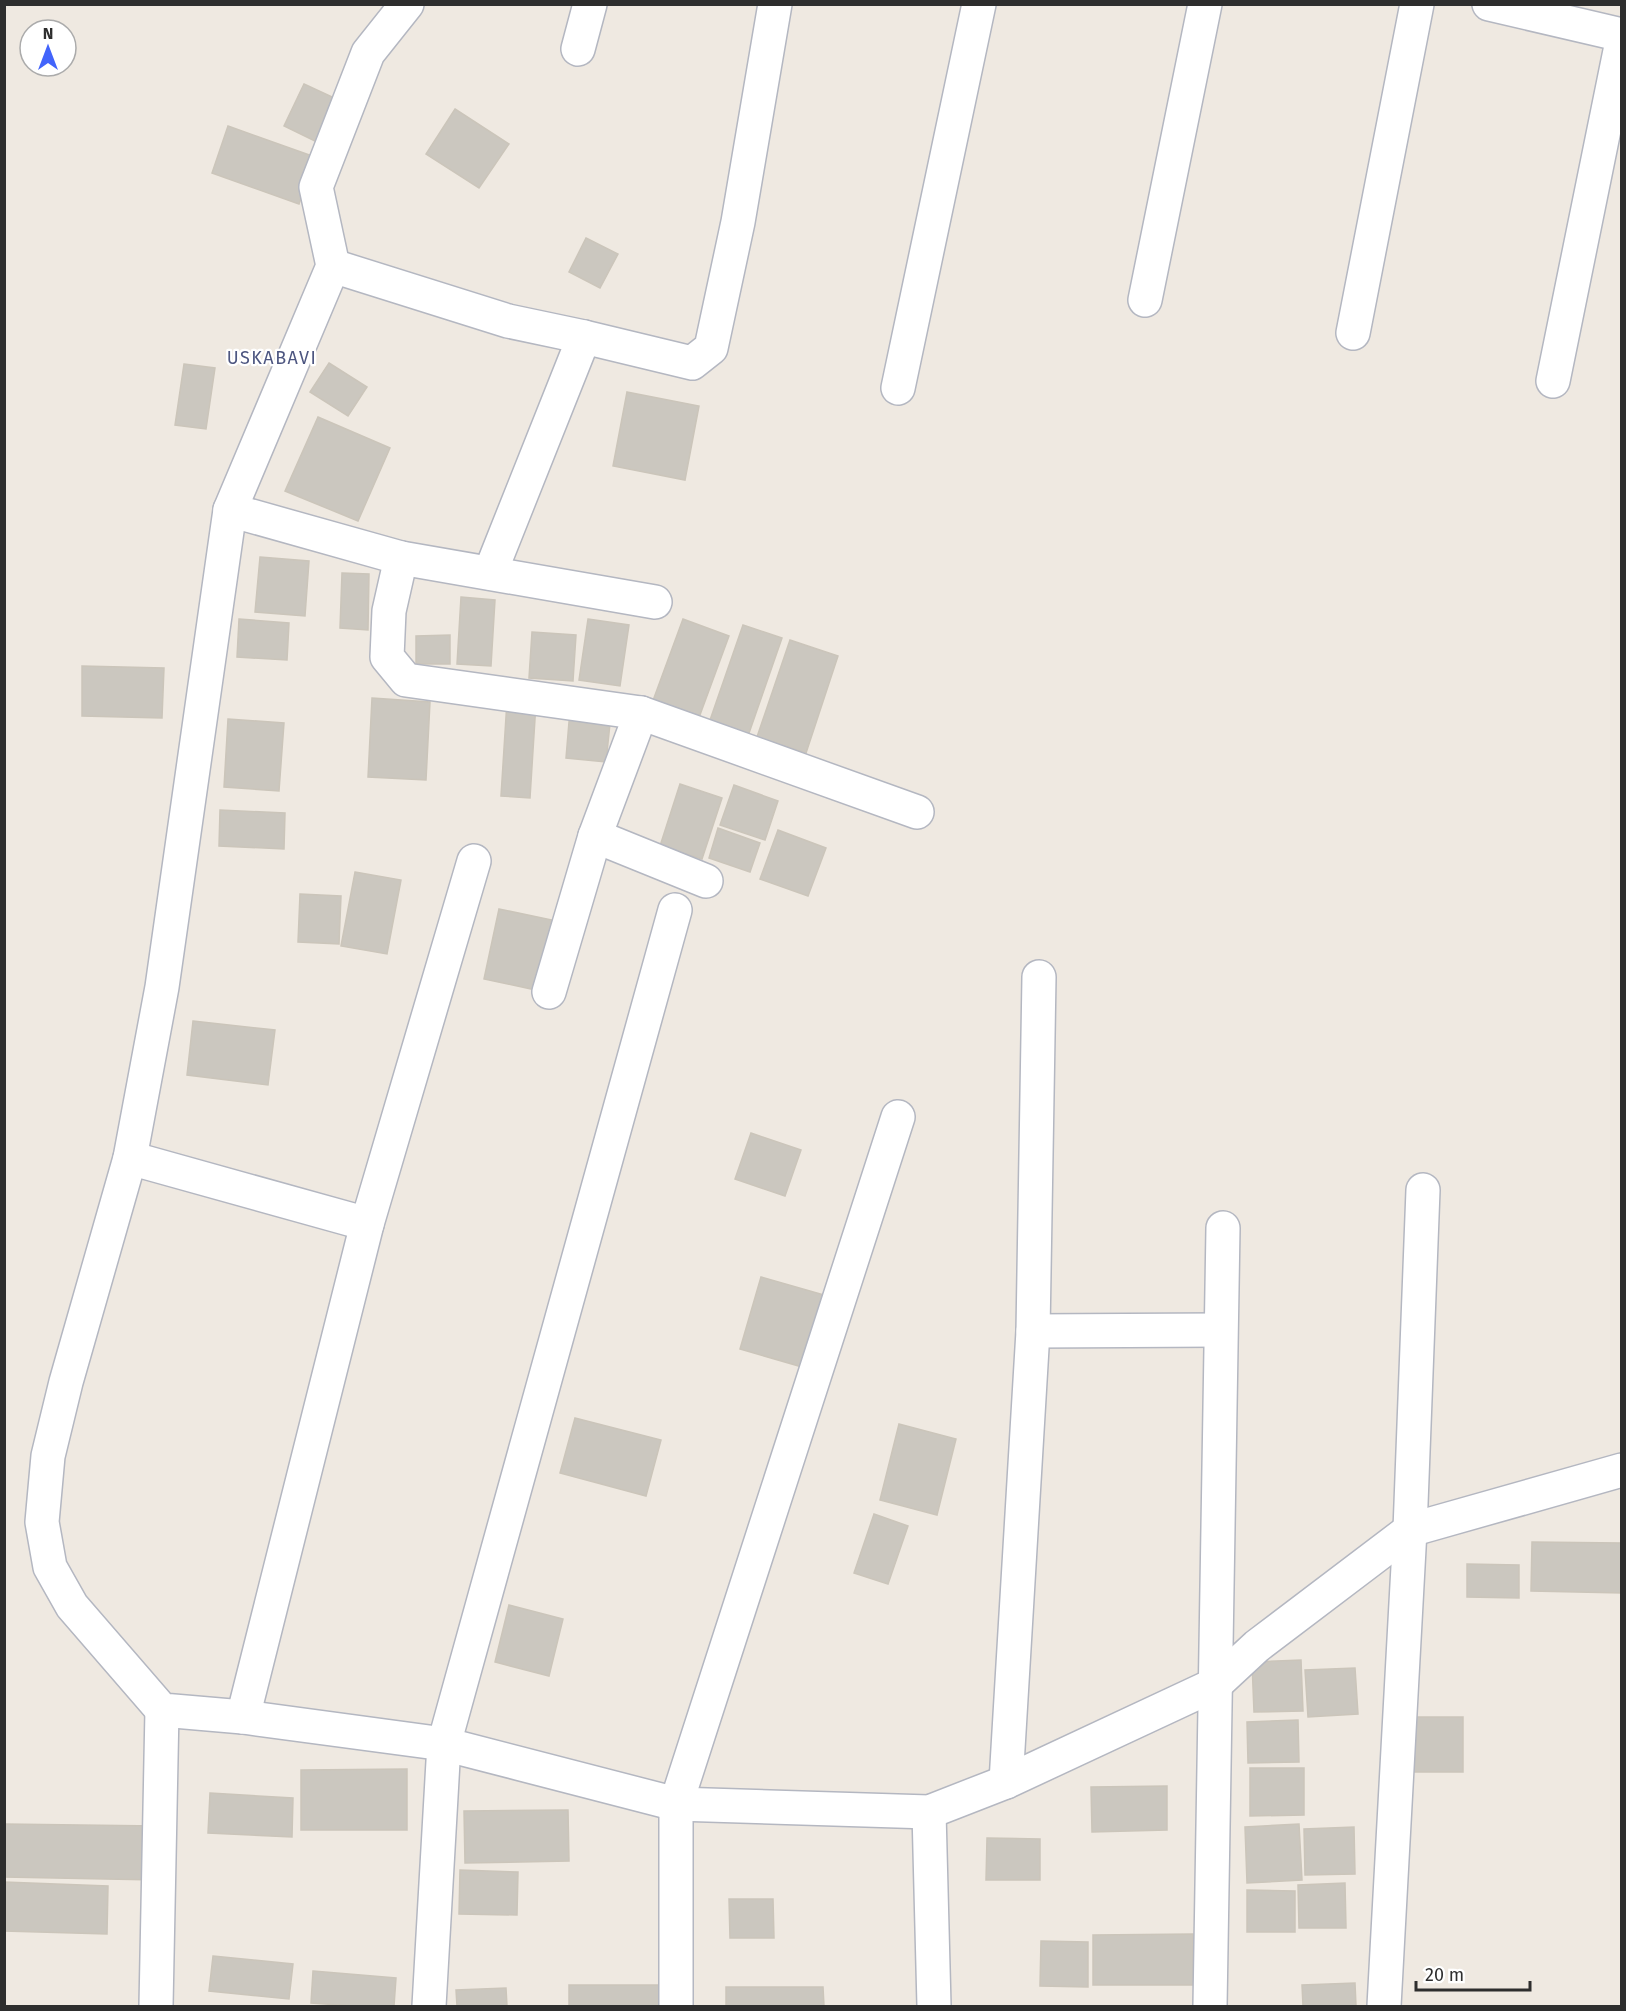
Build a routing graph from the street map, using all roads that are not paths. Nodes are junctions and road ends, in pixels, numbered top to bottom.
1 (407, 4) edge
2 (590, 4) edge
3 (775, 4) edge
4 (979, 4) edge
5 (1205, 4) edge
6 (1418, 4) edge
7 (1489, 4) edge
8 (1622, 35) edge
9 (1622, 41) edge
10 (578, 49) dead end
11 (333, 266) junction
12 (1145, 300) dead end
13 (1353, 333) dead end
14 (584, 337) junction
15 (1553, 381) dead end
16 (898, 388) dead end
17 (230, 510) junction
18 (401, 558) junction
19 (490, 573) junction
20 (655, 602) dead end
21 (641, 713) junction
22 (917, 812) dead end
23 (595, 836) junction
24 (474, 861) dead end
25 (706, 881) dead end
26 (675, 910) dead end
27 (1039, 976) dead end
28 (549, 992) dead end
29 (898, 1117) dead end
30 (130, 1158) junction
31 (1423, 1190) dead end
32 (367, 1224) junction
33 (1223, 1228) dead end
34 (1220, 1330) junction
35 (1033, 1331) junction
36 (1622, 1470) edge
37 (1410, 1530) junction
38 (1216, 1684) junction
39 (162, 1710) junction
40 (243, 1717) junction
41 (444, 1744) junction
42 (1006, 1782) junction
43 (676, 1804) junction
44 (929, 1812) junction
45 (1389, 2004) edge
46 (156, 2007) edge
47 (429, 2007) edge
48 (676, 2007) edge
49 (934, 2007) edge
50 (1210, 2007) edge

1 - 11 street
2 - 10 street
3 - 14 street
4 - 16 street
5 - 12 street
6 - 13 street
7 - 8 street
9 - 15 street
11 - 14 street
11 - 17 street
14 - 19 street
17 - 18 street
17 - 30 street
18 - 19 street
18 - 21 street
19 - 20 street
21 - 22 street
21 - 23 street
23 - 25 street
23 - 28 street
24 - 32 street
26 - 41 street
27 - 35 street
29 - 43 street
30 - 32 street
30 - 39 street
31 - 37 street
32 - 40 street
33 - 34 street
34 - 35 street
34 - 38 street
35 - 42 street
36 - 37 street
37 - 38 street
37 - 45 street
38 - 42 street
38 - 50 street
39 - 40 street
39 - 46 street
40 - 41 street
41 - 43 street
41 - 47 street
42 - 44 street
43 - 44 street
43 - 48 street
44 - 49 street

